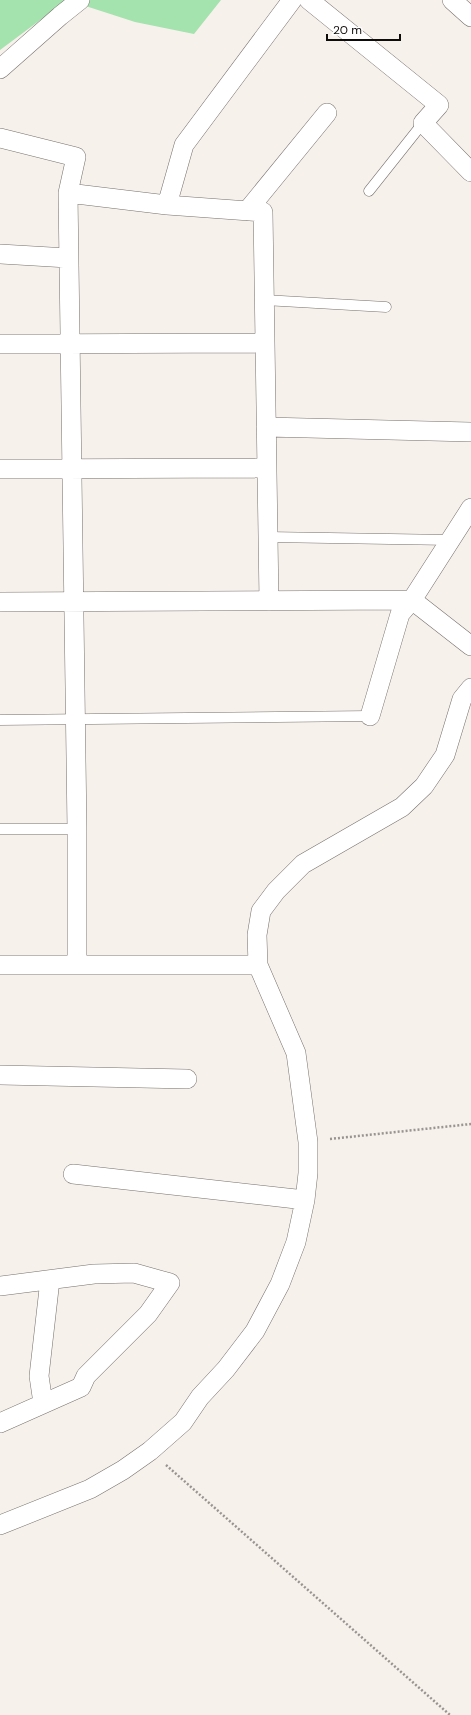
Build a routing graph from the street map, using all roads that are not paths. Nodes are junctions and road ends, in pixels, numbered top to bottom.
1 (80, 0) edge
2 (292, 0) edge
3 (309, 0) edge
4 (452, 0) edge
5 (471, 17) edge
6 (0, 69) edge
7 (327, 113) dead end
8 (423, 123) junction
9 (0, 138) edge
10 (471, 172) edge
11 (369, 190) dead end
12 (68, 193) junction
13 (167, 205) junction
14 (247, 211) junction
15 (0, 254) edge
16 (68, 258) junction
17 (264, 300) junction
18 (386, 307) dead end
19 (265, 342) junction
20 (0, 344) edge
21 (70, 344) junction
22 (266, 427) junction
23 (471, 432) edge
24 (267, 468) junction
25 (0, 469) edge
26 (71, 469) junction
27 (471, 508) edge
28 (268, 537) junction
29 (451, 540) junction
30 (269, 600) junction
31 (412, 600) junction
32 (0, 602) edge
33 (74, 602) junction
34 (470, 641) edge
35 (471, 688) edge
36 (370, 716) joint
37 (75, 719) junction
38 (0, 720) edge
39 (0, 829) edge
40 (77, 829) junction
41 (77, 965) junction
42 (258, 965) junction
43 (0, 966) edge
44 (0, 1075) edge
45 (187, 1079) dead end
46 (73, 1174) dead end
47 (305, 1200) junction
48 (50, 1280) junction
49 (0, 1286) edge
50 (44, 1403) junction
51 (0, 1423) edge
52 (0, 1525) edge

1 - 6 street
2 - 13 street
3 - 8 street
4 - 5 street
7 - 14 street
8 - 10 street
8 - 11 lane
9 - 12 street
12 - 13 street
12 - 16 street
13 - 14 street
14 - 17 street
15 - 16 street
16 - 21 street
17 - 18 lane
17 - 19 street
19 - 21 street
19 - 22 street
20 - 21 street
21 - 26 street
22 - 23 street
22 - 24 street
24 - 26 street
24 - 28 street
25 - 26 street
26 - 33 street
27 - 29 street
28 - 29 lane
28 - 30 street
29 - 31 street
30 - 31 street
30 - 33 street
31 - 34 street
31 - 36 street
32 - 33 street
33 - 37 street
35 - 42 street
36 - 37 lane
37 - 38 lane
37 - 40 street
39 - 40 lane
40 - 41 street
41 - 42 street
41 - 43 street
42 - 47 street
44 - 45 street
46 - 47 street
47 - 52 street
48 - 49 street
48 - 50 street
48 - 50 street
50 - 51 street

